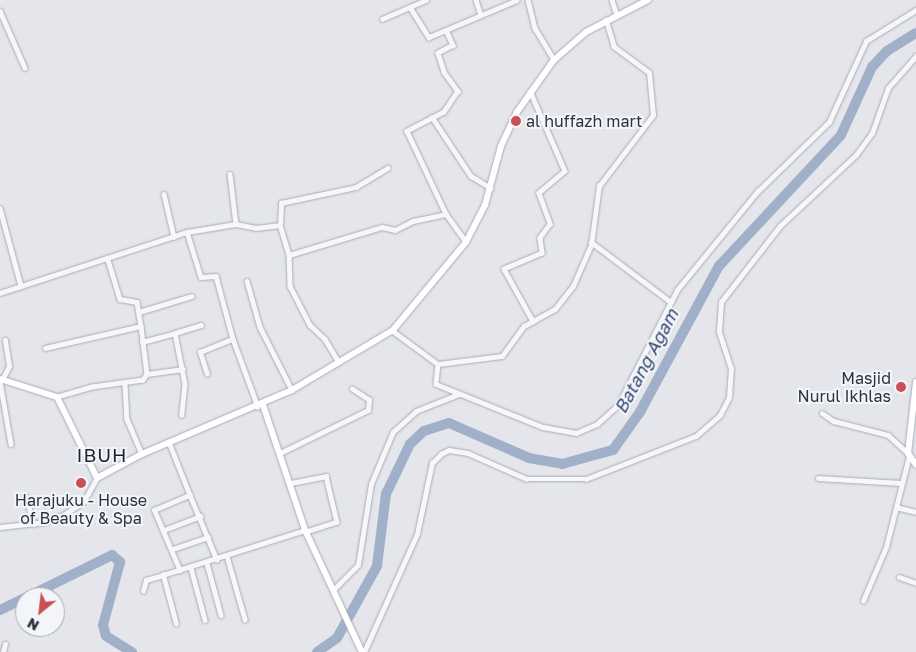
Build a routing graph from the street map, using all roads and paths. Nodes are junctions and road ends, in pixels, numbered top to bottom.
1 (426, 0) edge
2 (476, 0) edge
3 (517, 0) edge
4 (528, 0) edge
5 (612, 0) edge
6 (645, 1) edge
7 (410, 7) junction
8 (916, 10) edge
9 (0, 11) edge
10 (481, 15) junction
11 (618, 15) junction
12 (382, 19) dead end
13 (606, 20) junction
14 (446, 30) junction
15 (916, 56) edge
16 (554, 60) junction
17 (26, 68) dead end
18 (530, 91) junction
19 (432, 118) junction
20 (388, 168) dead end
21 (230, 174) dead end
22 (491, 188) junction
23 (164, 194) dead end
24 (0, 208) edge
25 (446, 214) junction
26 (236, 224) junction
27 (280, 225) junction
28 (187, 232) junction
29 (174, 237) junction
30 (466, 242) junction
31 (592, 242) junction
32 (289, 255) junction
33 (108, 260) junction
34 (247, 281) dead end
35 (21, 286) junction
36 (0, 293) edge
37 (192, 296) dead end
38 (671, 302) junction
39 (139, 312) junction
40 (533, 321) junction
41 (201, 325) dead end
42 (141, 326) junction
43 (392, 330) junction
44 (175, 333) junction
45 (5, 340) dead end
46 (233, 340) junction
47 (142, 342) junction
48 (45, 348) dead end
49 (339, 362) junction
50 (438, 364) junction
51 (183, 369) junction
52 (147, 374) junction
53 (208, 374) dead end
54 (1, 380) edge
55 (916, 382) edge
56 (125, 384) junction
57 (352, 389) dead end
58 (292, 390) junction
59 (459, 394) junction
60 (57, 397) junction
61 (261, 406) junction
62 (822, 413) dead end
63 (914, 414) edge
64 (182, 415) dead end
65 (169, 442) junction
66 (11, 444) dead end
67 (280, 453) junction
68 (142, 454) junction
69 (908, 455) junction
70 (916, 465) edge
71 (97, 478) junction
72 (818, 478) dead end
73 (291, 483) junction
74 (902, 483) junction
75 (190, 495) junction
76 (26, 496) dead end
77 (896, 507) junction
78 (916, 512) edge
79 (200, 516) junction
80 (34, 524) junction
81 (0, 527) edge
82 (164, 530) junction
83 (306, 531) junction
84 (208, 537) junction
85 (173, 549) junction
86 (227, 556) junction
87 (217, 560) junction
88 (207, 563) junction
89 (191, 568) junction
90 (180, 571) junction
91 (163, 576) junction
92 (899, 577) dead end
93 (916, 583) edge
94 (333, 590) junction
95 (143, 591) dead end
96 (863, 601) dead end
97 (221, 615) dead end
98 (245, 619) dead end
99 (205, 620) dead end
100 (176, 624) dead end
101 (363, 652) edge

1 - 7 street
2 - 10 street
3 - 10 street
4 - 16 street
5 - 11 street
6 - 11 street
7 - 12 street
7 - 14 street
8 - 38 street
9 - 17 street
10 - 14 street
11 - 13 street
13 - 16 street
13 - 31 street
14 - 19 street
15 - 101 street
16 - 18 street
18 - 22 street
18 - 40 street
19 - 22 street
19 - 25 street
20 - 27 street
21 - 26 street
22 - 30 street
23 - 29 street
24 - 35 street
25 - 30 street
25 - 32 street
26 - 27 street
26 - 28 street
27 - 32 street
28 - 29 street
28 - 46 street
29 - 33 street
30 - 43 street
31 - 38 street
31 - 40 street
32 - 49 street
33 - 35 street
33 - 39 street
34 - 58 street
35 - 36 street
37 - 39 street
38 - 59 street
39 - 42 street
40 - 50 street
41 - 44 street
42 - 47 street
42 - 48 street
43 - 49 street
43 - 50 street
44 - 47 street
44 - 51 street
45 - 54 street
46 - 53 street
46 - 61 street
47 - 52 street
49 - 58 street
50 - 59 street
51 - 52 street
51 - 64 street
52 - 56 street
54 - 60 street
54 - 66 street
55 - 63 street
56 - 60 street
56 - 68 street
57 - 67 street
58 - 61 street
59 - 94 street
60 - 71 street
61 - 65 street
61 - 67 street
62 - 69 street
63 - 69 street
65 - 68 street
65 - 75 street
67 - 73 street
68 - 71 street
69 - 70 street
69 - 74 street
71 - 80 street
72 - 74 street
73 - 83 street
73 - 83 street
74 - 77 street
75 - 79 street
75 - 82 street
76 - 80 street
77 - 78 street
77 - 96 street
79 - 82 street
79 - 84 street
80 - 81 street
82 - 85 street
83 - 86 street
83 - 94 street
84 - 85 street
84 - 87 street
85 - 90 street
86 - 87 street
86 - 98 street
87 - 88 street
88 - 89 street
88 - 97 street
89 - 90 street
89 - 99 street
90 - 91 street
91 - 95 street
91 - 100 street
92 - 93 street
94 - 101 street

